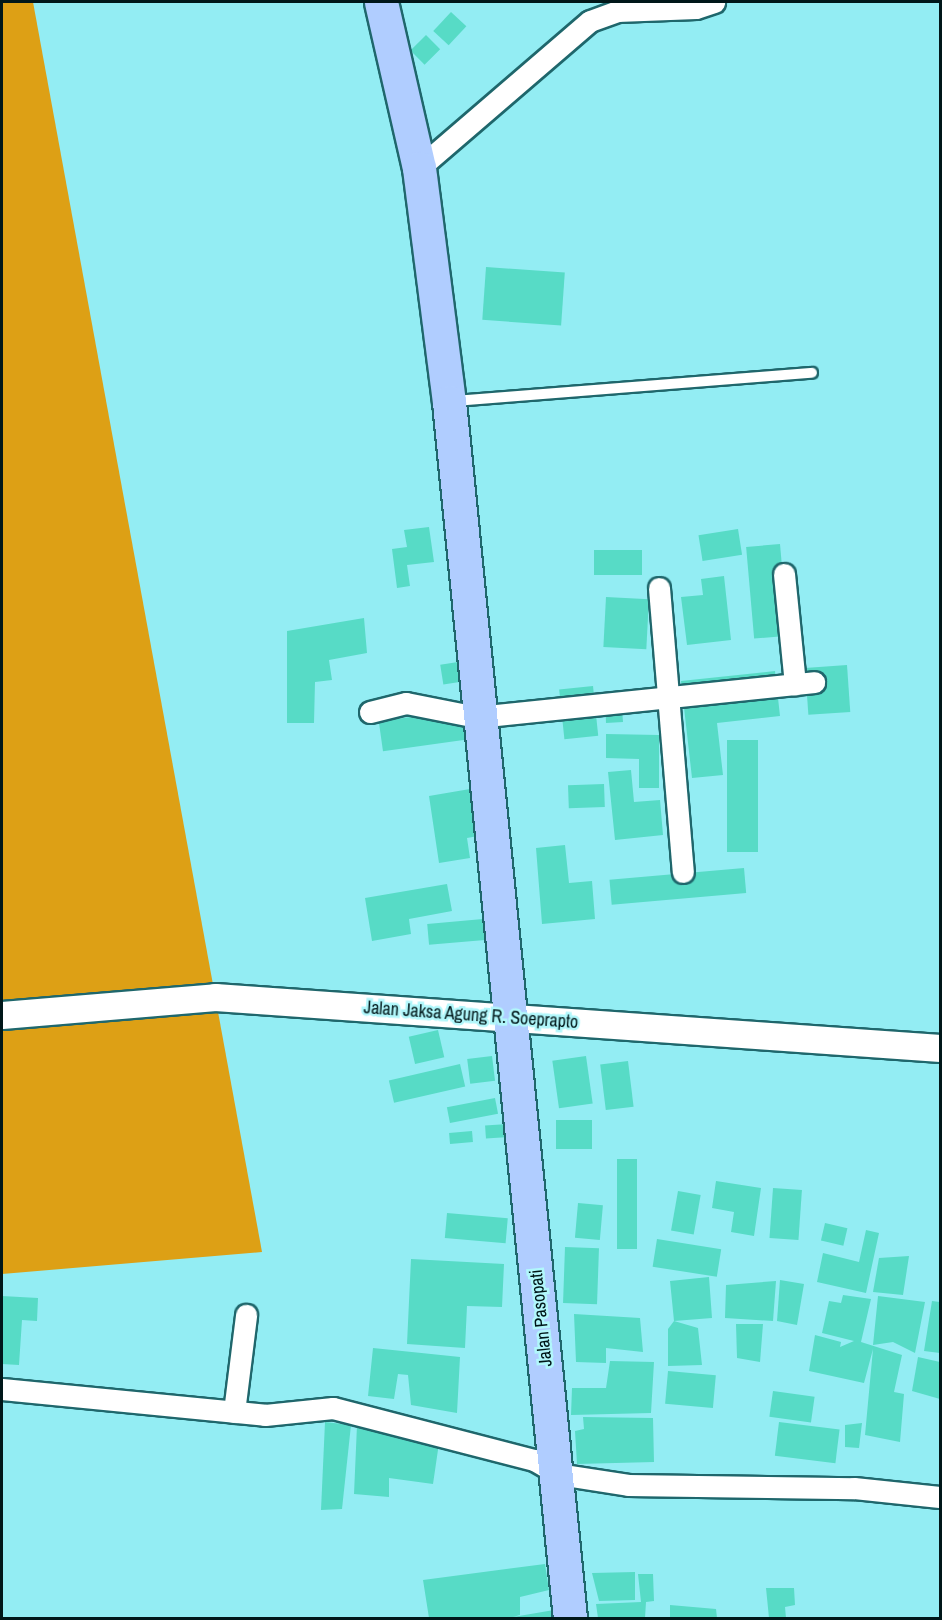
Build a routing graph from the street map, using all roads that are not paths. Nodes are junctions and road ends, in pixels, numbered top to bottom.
1 (381, 2) edge
2 (714, 2) edge
3 (419, 168) junction
4 (812, 373) dead end
5 (448, 402) junction
6 (784, 574) dead end
7 (659, 588) dead end
8 (667, 700) junction
9 (370, 712) dead end
10 (477, 717) junction
11 (683, 872) dead end
12 (2, 1015) edge
13 (507, 1018) junction
14 (940, 1048) edge
15 (246, 1315) dead end
16 (2, 1389) edge
17 (234, 1412) junction
18 (558, 1473) junction
19 (940, 1497) edge
20 (570, 1618) edge

1 - 3 main road, Jalan Pasopati
2 - 3 street
3 - 5 main road, Jalan Pasopati
4 - 5 lane
5 - 10 main road, Jalan Pasopati
6 - 8 street
7 - 8 street
8 - 10 street
8 - 11 street
9 - 10 street
10 - 13 main road, Jalan Pasopati
12 - 13 street, Jalan Jaksa Agung R. Soeprapto
13 - 14 street, Jalan Jaksa Agung R. Soeprapto
13 - 18 main road, Jalan Pasopati
15 - 17 street
16 - 17 street
17 - 18 street
18 - 19 street
18 - 20 main road, Jalan Pasopati

